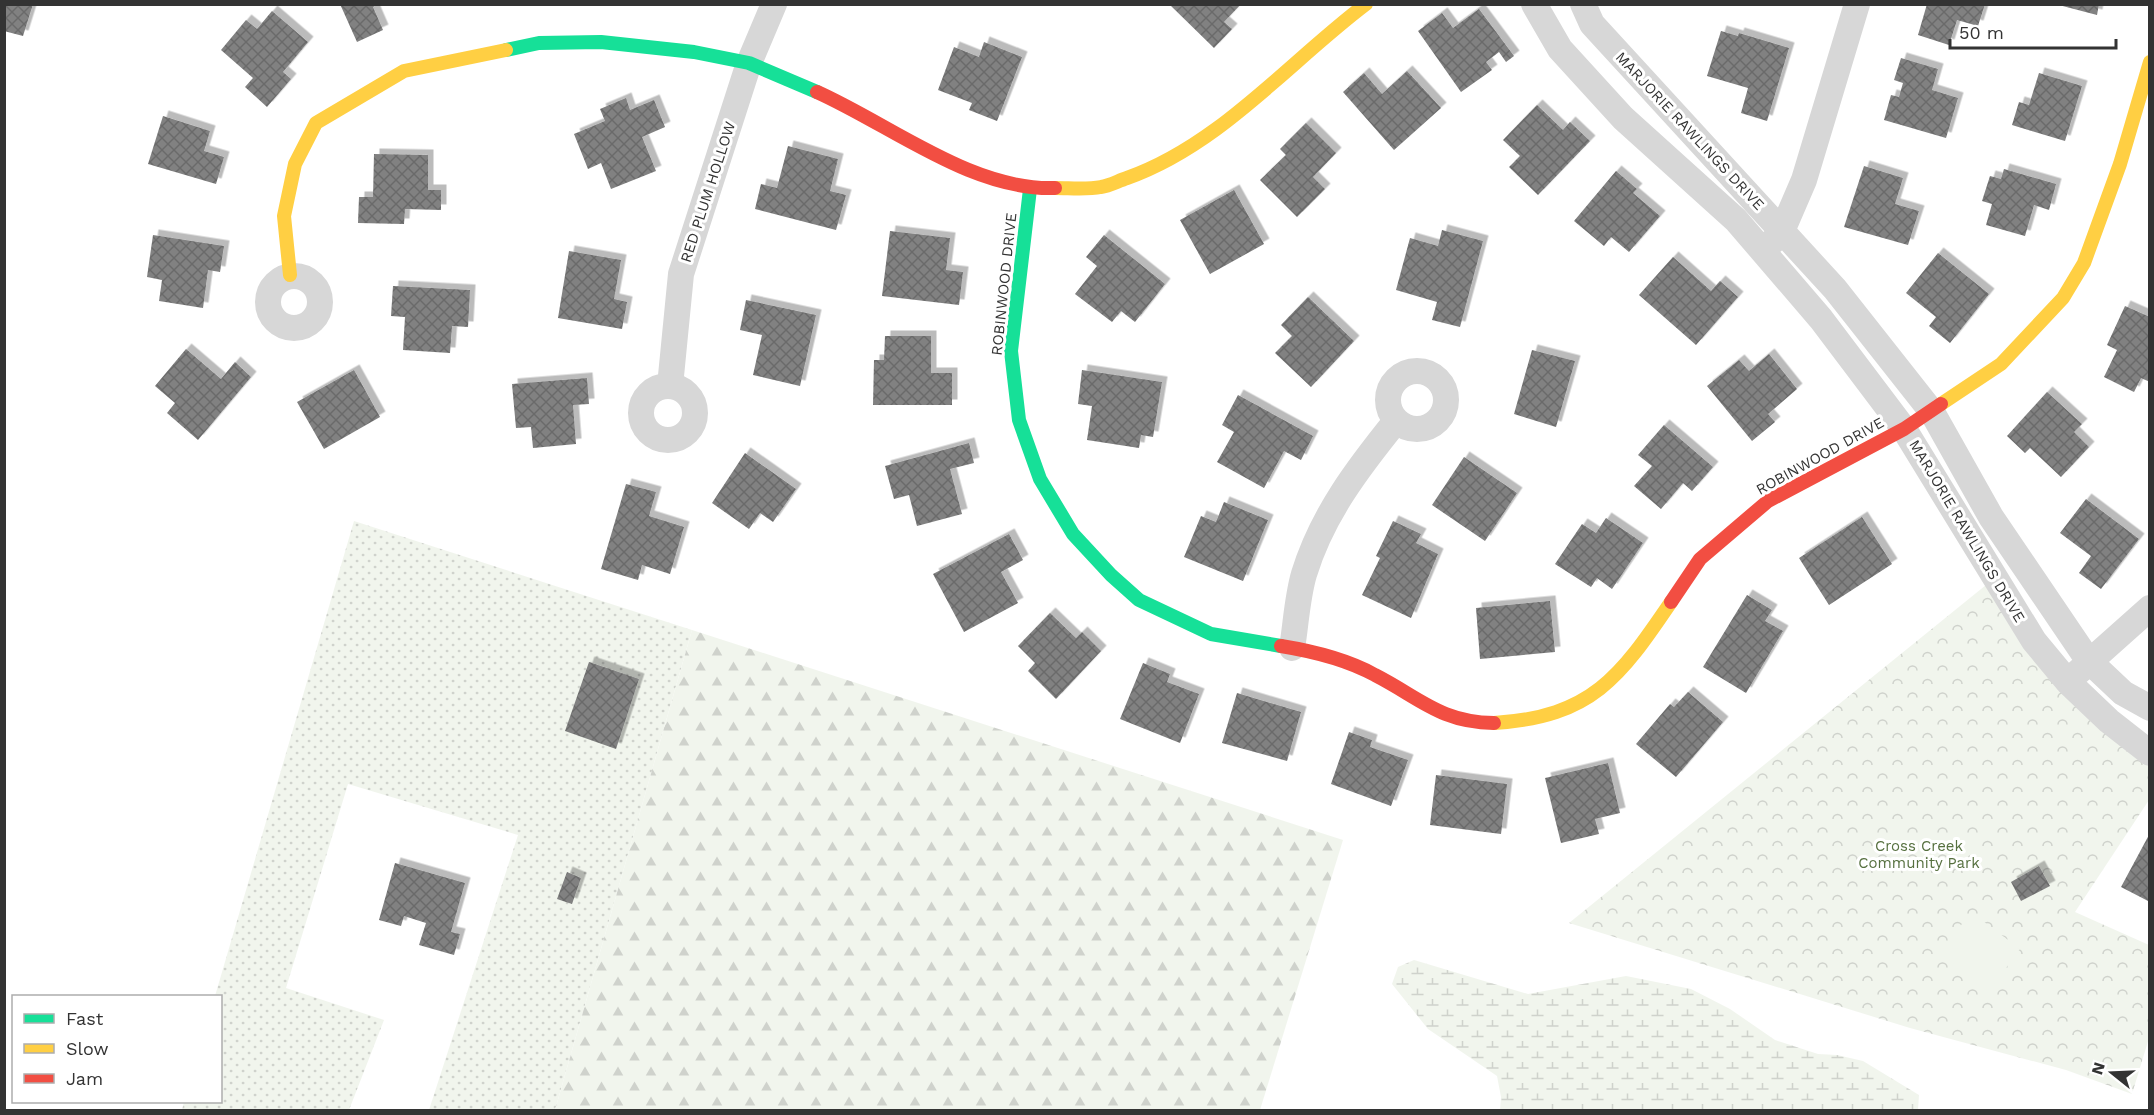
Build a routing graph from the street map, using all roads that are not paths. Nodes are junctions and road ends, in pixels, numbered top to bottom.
1 (774, 4) edge
2 (1366, 4) edge
3 (1534, 4) edge
4 (1582, 4) edge
5 (1857, 4) edge
6 (2150, 62) edge
7 (749, 63) junction
8 (1030, 189) junction
9 (1782, 231) junction
10 (1765, 252) junction
11 (290, 275) dead end
12 (670, 386) dead end
13 (1932, 412) junction
14 (1396, 420) dead end
15 (1904, 429) junction
16 (2150, 608) edge
17 (1292, 648) junction
18 (2088, 660) junction
19 (2068, 682) junction
20 (2150, 708) edge
21 (2150, 753) edge

1 - 7 street, RED PLUM HOLLOW
2 - 8 street
3 - 10 street, MARJORIE RAWLINGS DRIVE
4 - 9 street, MARJORIE RAWLINGS DRIVE
5 - 9 street
6 - 13 street, ROBINWOOD DRIVE
7 - 8 street
7 - 11 street
7 - 12 street, RED PLUM HOLLOW
8 - 17 street, ROBINWOOD DRIVE
9 - 10 street
9 - 13 street, MARJORIE RAWLINGS DRIVE
10 - 15 street, MARJORIE RAWLINGS DRIVE
13 - 15 street, ROBINWOOD DRIVE
13 - 18 street, MARJORIE RAWLINGS DRIVE
14 - 17 street
15 - 17 street, ROBINWOOD DRIVE
15 - 19 street, MARJORIE RAWLINGS DRIVE
16 - 18 street
18 - 19 street
18 - 20 street, MARJORIE RAWLINGS DRIVE
19 - 21 street, MARJORIE RAWLINGS DRIVE

